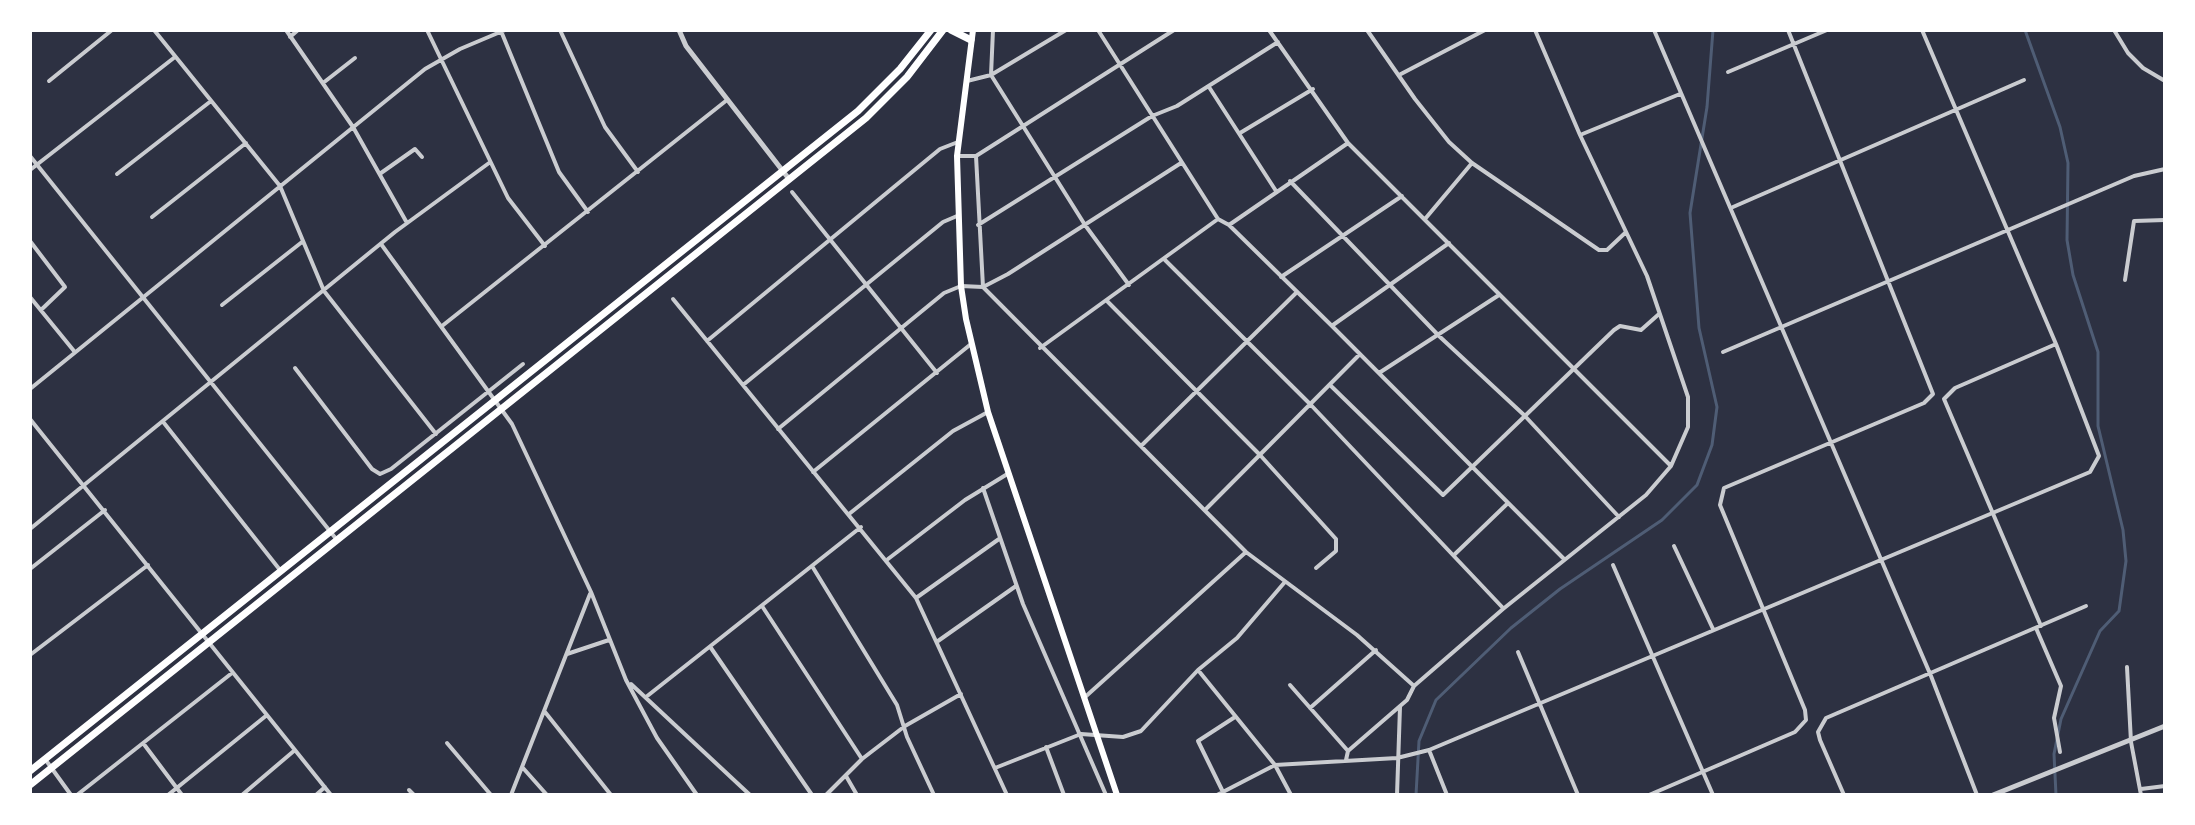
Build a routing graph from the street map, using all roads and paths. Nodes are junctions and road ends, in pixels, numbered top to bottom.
1 (112, 30) edge
2 (154, 30) edge
3 (286, 30) edge
4 (298, 30) edge
5 (427, 30) edge
6 (560, 30) edge
7 (679, 30) edge
8 (932, 30) edge
9 (943, 30) edge
10 (951, 30) edge
11 (973, 30) edge
12 (993, 30) edge
13 (1066, 30) edge
14 (1098, 30) edge
15 (1174, 30) edge
16 (1269, 30) edge
17 (1367, 30) edge
18 (1485, 30) edge
19 (1535, 30) edge
20 (1654, 30) edge
21 (1788, 30) edge
22 (1827, 30) edge
23 (1922, 30) edge
24 (2114, 30) edge
25 (503, 31) edge
26 (491, 33) edge
27 (290, 37) junction
28 (971, 40) junction
29 (1278, 42) junction
30 (1794, 44) junction
31 (175, 57) junction
32 (355, 58) dead end
33 (441, 58) junction
34 (1120, 65) junction
35 (1728, 72) dead end
36 (991, 75) junction
37 (1399, 75) junction
38 (2024, 80) dead end
39 (49, 81) dead end
40 (967, 81) junction
41 (2165, 81) edge
42 (323, 83) junction
43 (1209, 87) junction
44 (1313, 89) junction
45 (1680, 94) junction
46 (727, 100) junction
47 (211, 101) junction
48 (1956, 110) junction
49 (1152, 116) junction
50 (353, 127) junction
51 (1023, 127) junction
52 (1240, 133) junction
53 (1580, 135) junction
54 (958, 142) junction
55 (246, 143) junction
56 (1348, 143) junction
57 (30, 156) edge
58 (957, 156) junction
59 (976, 156) junction
60 (422, 157) dead end
61 (1841, 161) junction
62 (489, 163) junction
63 (1181, 163) junction
64 (1472, 163) junction
65 (37, 165) junction
66 (2165, 169) edge
67 (30, 170) edge
68 (783, 171) junction
69 (638, 172) junction
70 (381, 173) junction
71 (117, 174) dead end
72 (1055, 177) junction
73 (789, 179) junction
74 (1290, 181) junction
75 (280, 186) junction
76 (1276, 191) junction
77 (792, 192) dead end
78 (1403, 196) junction
79 (1732, 207) junction
80 (588, 212) junction
81 (957, 216) junction
82 (152, 217) dead end
83 (1218, 219) junction
84 (1425, 219) junction
85 (2165, 220) edge
86 (407, 223) junction
87 (978, 225) junction
88 (1085, 225) junction
89 (1229, 225) junction
90 (2008, 231) junction
91 (1626, 232) junction
92 (1343, 235) junction
93 (832, 240) junction
94 (30, 241) edge
95 (302, 242) junction
96 (1449, 243) junction
97 (381, 244) junction
98 (545, 246) junction
99 (1165, 260) junction
100 (1281, 277) junction
101 (2125, 280) dead end
102 (1890, 281) junction
103 (866, 284) junction
104 (1391, 284) junction
105 (1129, 285) junction
106 (961, 286) junction
107 (983, 287) junction
108 (324, 291) junction
109 (1296, 293) junction
110 (1499, 295) junction
111 (142, 296) junction
112 (30, 297) edge
113 (673, 299) dead end
114 (1107, 301) junction
115 (222, 305) dead end
116 (41, 310) junction
117 (1659, 314) junction
118 (442, 326) junction
119 (1332, 326) junction
120 (1783, 326) junction
121 (900, 329) junction
122 (1439, 336) junction
123 (1244, 340) junction
124 (707, 341) junction
125 (971, 344) junction
126 (2056, 344) junction
127 (1040, 348) junction
128 (75, 352) junction
129 (1723, 352) dead end
130 (1360, 354) junction
131 (523, 364) dead end
132 (1574, 367) junction
133 (295, 368) dead end
134 (937, 373) junction
135 (1379, 373) junction
136 (213, 383) junction
137 (743, 385) junction
138 (1330, 385) junction
139 (30, 389) edge
140 (490, 390) junction
141 (1194, 391) junction
142 (500, 404) junction
143 (1310, 404) junction
144 (988, 412) junction
145 (1524, 415) junction
146 (30, 419) edge
147 (163, 423) junction
148 (778, 429) junction
149 (436, 434) junction
150 (1831, 442) junction
151 (1141, 446) junction
152 (1260, 455) junction
153 (1471, 466) junction
154 (1671, 466) junction
155 (813, 472) junction
156 (1009, 473) junction
157 (85, 487) junction
158 (983, 488) junction
159 (1508, 503) junction
160 (1206, 509) junction
161 (105, 510) junction
162 (849, 514) junction
163 (1991, 514) junction
164 (1619, 517) junction
165 (861, 527) junction
166 (30, 529) edge
167 (334, 536) junction
168 (999, 538) junction
169 (1674, 546) dead end
170 (1246, 552) junction
171 (1455, 554) junction
172 (888, 559) junction
173 (1565, 560) junction
174 (1882, 560) junction
175 (148, 565) junction
176 (1613, 565) dead end
177 (812, 566) junction
178 (1316, 568) dead end
179 (30, 569) edge
180 (282, 572) junction
181 (1284, 583) junction
182 (1016, 586) junction
183 (591, 592) junction
184 (916, 598) junction
185 (762, 606) junction
186 (2086, 606) dead end
187 (1762, 608) junction
188 (1503, 609) junction
189 (2038, 627) junction
190 (1713, 629) junction
191 (206, 637) junction
192 (609, 640) junction
193 (938, 641) junction
194 (711, 648) junction
195 (1376, 650) junction
196 (1518, 652) dead end
197 (567, 654) junction
198 (30, 655) edge
199 (1652, 656) junction
200 (2127, 667) dead end
201 (1198, 670) junction
202 (233, 673) junction
203 (1931, 676) junction
204 (626, 680) junction
205 (1290, 685) dead end
206 (1414, 686) junction
207 (962, 694) junction
208 (646, 697) junction
209 (1084, 698) junction
210 (1539, 703) junction
211 (1400, 707) junction
212 (1310, 708) junction
213 (545, 712) junction
214 (267, 715) junction
215 (1235, 717) junction
216 (905, 726) junction
217 (2165, 726) edge
218 (1097, 733) junction
219 (1081, 734) junction
220 (2131, 742) junction
221 (143, 743) junction
222 (447, 743) dead end
223 (1046, 747) junction
224 (296, 750) junction
225 (1429, 750) junction
226 (1348, 751) junction
227 (2060, 752) dead end
228 (1397, 758) junction
229 (45, 759) junction
230 (862, 759) junction
231 (1346, 760) junction
232 (1275, 765) junction
233 (51, 767) junction
234 (523, 768) junction
235 (995, 768) junction
236 (30, 771) edge
237 (1703, 773) junction
238 (846, 776) junction
239 (30, 785) edge
240 (2165, 786) edge
241 (325, 787) junction
242 (177, 789) junction
243 (409, 790) dead end
244 (2141, 792) edge
245 (1117, 793) edge
246 (1220, 794) edge
247 (74, 795) edge
248 (168, 795) edge
249 (182, 795) edge
250 (242, 795) edge
251 (316, 795) edge
252 (331, 795) edge
253 (414, 795) edge
254 (491, 795) edge
255 (511, 795) edge
256 (547, 795) edge
257 (611, 795) edge
258 (697, 795) edge
259 (750, 795) edge
260 (812, 795) edge
261 (826, 795) edge
262 (857, 795) edge
263 (934, 795) edge
264 (1007, 795) edge
265 (1064, 795) edge
266 (1107, 795) edge
267 (1291, 795) edge
268 (1397, 795) edge
269 (1447, 795) edge
270 (1578, 795) edge
271 (1649, 795) edge
272 (1713, 795) edge
273 (1844, 795) edge
274 (1977, 795) edge
275 (1993, 795) edge

1 - 39 street
2 - 31 street
3 - 27 street
4 - 27 street
5 - 33 street
6 - 69 street
7 - 46 street
8 - 68 highway
9 - 73 highway
10 - 28 highway
11 - 28 main road
12 - 36 street
13 - 36 street
14 - 34 street
15 - 34 street
16 - 29 street
17 - 37 street
18 - 37 street
19 - 53 street
20 - 45 street
21 - 30 street
22 - 30 street
23 - 48 street
24 - 41 street
25 - 26 street
25 - 80 street
26 - 33 street
27 - 42 street
28 - 40 main road
29 - 43 street
29 - 44 street
30 - 35 street
30 - 61 street
31 - 47 street
31 - 65 street
32 - 42 street
33 - 50 street
33 - 62 street
34 - 49 street
34 - 51 street
36 - 40 street
36 - 51 street
37 - 64 street
38 - 48 street
40 - 54 main road
42 - 50 street
43 - 49 street
43 - 52 street
44 - 52 street
44 - 56 street
45 - 53 street
45 - 79 street
46 - 68 street
46 - 69 street
47 - 55 street
47 - 71 street
48 - 61 street
48 - 90 street
49 - 63 street
49 - 72 street
50 - 70 street
50 - 75 street
51 - 59 street
51 - 72 street
52 - 76 street
53 - 91 street
54 - 58 main road
54 - 93 street
55 - 75 street
55 - 82 street
56 - 74 street
56 - 78 street
57 - 65 street
58 - 59 street
58 - 81 main road
59 - 87 street
60 - 70 street
61 - 79 street
61 - 102 street
62 - 86 street
62 - 98 street
63 - 83 street
63 - 88 street
64 - 84 street
64 - 91 street
65 - 67 street
65 - 111 street
66 - 90 street
68 - 73 street
68 - 142 highway
69 - 80 street
70 - 86 street
72 - 87 street
72 - 88 street
73 - 142 highway
74 - 76 street
74 - 92 street
75 - 95 street
75 - 111 street
76 - 89 street
77 - 93 street
78 - 84 street
78 - 92 street
79 - 120 street
80 - 98 street
81 - 103 street
81 - 106 main road
83 - 89 street
83 - 99 street
84 - 96 street
85 - 101 street
86 - 97 street
87 - 107 street
88 - 105 street
88 - 107 street
89 - 100 street
90 - 102 street
90 - 126 street
91 - 117 street
92 - 100 street
92 - 104 street
93 - 103 street
93 - 124 street
94 - 116 street
95 - 108 street
95 - 115 street
96 - 104 street
96 - 110 street
97 - 108 street
97 - 118 street
98 - 118 street
99 - 105 street
99 - 123 street
100 - 109 street
102 - 120 street
102 - 150 street
103 - 121 street
103 - 137 street
104 - 119 street
104 - 122 street
105 - 114 street
106 - 107 street
106 - 121 street
106 - 125 main road
107 - 127 street
108 - 136 street
108 - 149 street
109 - 119 street
109 - 123 street
110 - 122 street
110 - 132 street
111 - 128 street
111 - 136 street
112 - 116 street
113 - 124 street
114 - 127 street
114 - 141 street
116 - 128 street
117 - 132 street
117 - 154 street
118 - 140 street
119 - 130 street
120 - 129 street
120 - 150 street
121 - 134 street
121 - 148 street
122 - 135 street
122 - 145 street
123 - 141 street
123 - 143 street
124 - 137 street
125 - 134 street
125 - 144 main road
126 - 163 street
126 - 163 street
127 - 151 street
128 - 139 street
130 - 135 street
130 - 138 street
131 - 140 street
132 - 145 street
132 - 154 street
133 - 149 street
134 - 155 street
135 - 153 street
136 - 147 street
136 - 167 street
137 - 148 street
138 - 143 street
138 - 153 street
140 - 142 street
140 - 149 street
141 - 151 street
141 - 152 street
142 - 167 highway
142 - 183 street
143 - 152 street
143 - 171 street
144 - 156 main road
144 - 162 street
145 - 153 street
145 - 164 street
146 - 157 street
147 - 157 street
147 - 180 street
148 - 155 street
150 - 174 street
150 - 187 street
151 - 160 street
152 - 160 street
152 - 178 street
153 - 159 street
154 - 164 street
155 - 162 street
156 - 158 street
156 - 209 main road
157 - 161 street
157 - 166 street
158 - 168 street
158 - 172 street
159 - 171 street
159 - 173 street
160 - 170 street
161 - 175 street
161 - 179 street
162 - 165 street
163 - 174 street
163 - 189 street
164 - 173 street
165 - 172 street
165 - 177 street
167 - 180 highway
167 - 191 highway
168 - 182 street
168 - 184 street
169 - 190 street
170 - 181 street
170 - 209 street
171 - 188 street
172 - 184 street
173 - 188 street
174 - 187 street
174 - 203 street
175 - 191 street
175 - 198 street
176 - 199 street
177 - 185 street
177 - 216 street
180 - 191 highway
181 - 195 street
181 - 201 street
182 - 193 street
182 - 219 street
183 - 192 street
183 - 197 street
184 - 193 street
185 - 194 street
185 - 230 street
186 - 189 street
187 - 190 street
187 - 237 street
188 - 206 street
189 - 203 street
189 - 227 street
190 - 199 street
191 - 202 street
191 - 229 highway
191 - 233 highway
192 - 197 street
192 - 204 street
193 - 207 street
194 - 208 street
194 - 260 street
195 - 206 street
195 - 212 street
196 - 210 street
197 - 213 street
199 - 210 street
199 - 237 street
200 - 220 street
201 - 215 street
201 - 218 street
202 - 214 street
202 - 221 street
203 - 273 street
203 - 274 street
204 - 208 street
204 - 258 street
205 - 212 street
206 - 211 street
207 - 216 street
207 - 235 street
208 - 259 street
209 - 218 main road
210 - 225 street
210 - 270 street
211 - 226 street
211 - 228 street
212 - 226 street
213 - 234 street
213 - 257 street
214 - 224 street
214 - 242 street
215 - 232 street
215 - 246 street
216 - 230 street
216 - 263 street
217 - 220 street
218 - 219 street
218 - 245 main road
219 - 223 street
219 - 266 street
220 - 244 street
220 - 275 street
221 - 242 street
221 - 247 street
222 - 254 street
223 - 235 street
223 - 265 street
224 - 241 street
224 - 250 street
225 - 228 street
225 - 269 street
226 - 231 street
228 - 231 street
228 - 268 street
229 - 233 street
229 - 236 highway
230 - 238 street
231 - 232 street
232 - 246 street
232 - 267 street
233 - 239 highway
233 - 247 street
234 - 255 street
234 - 256 street
235 - 264 street
237 - 271 street
237 - 272 street
238 - 261 street
238 - 262 street
240 - 244 street
241 - 251 street
241 - 252 street
242 - 248 street
242 - 249 street
243 - 253 street
245 - 266 street

